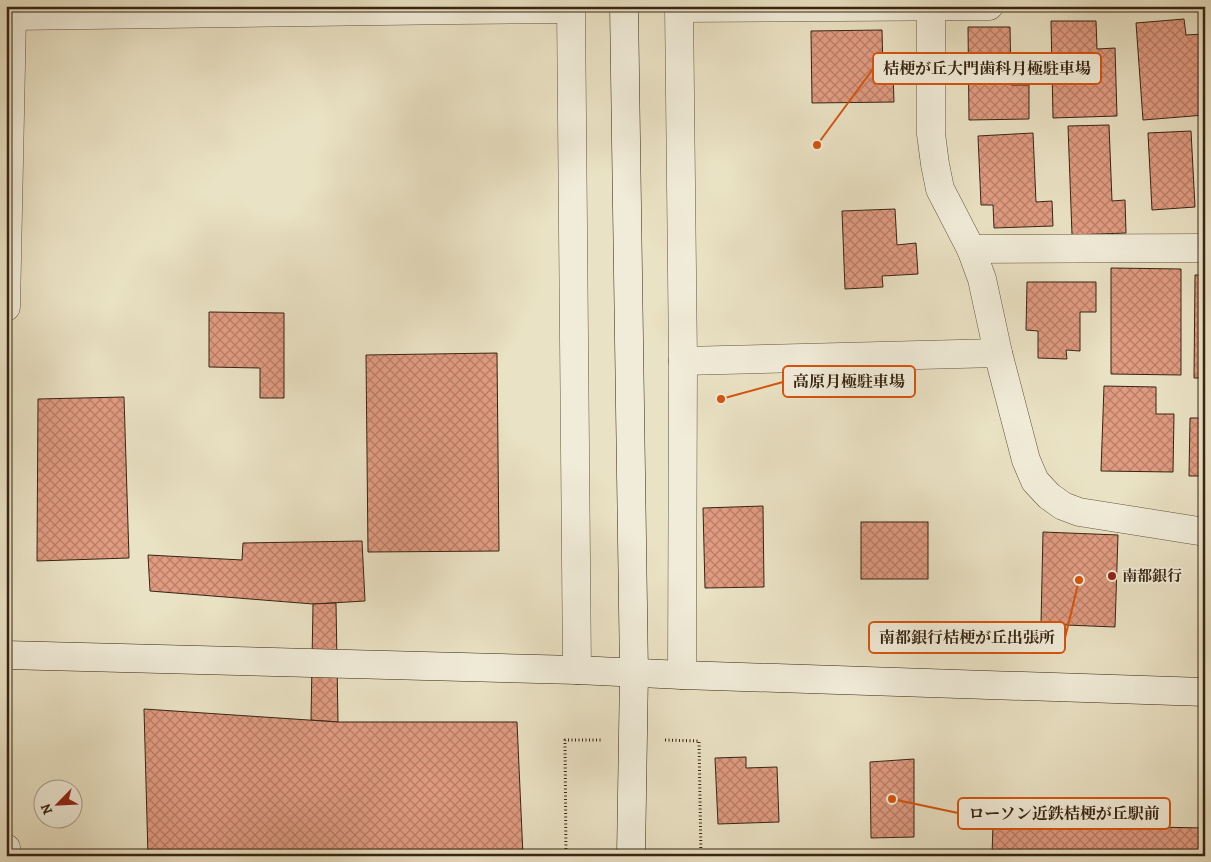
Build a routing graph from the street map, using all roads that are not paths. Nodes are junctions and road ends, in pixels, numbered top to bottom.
1 (624, 6) edge
2 (989, 6) edge
3 (679, 7) edge
4 (931, 7) edge
5 (456, 8) edge
6 (571, 8) edge
7 (282, 9) edge
8 (11, 11) edge
9 (7, 219) edge
10 (1205, 248) edge
11 (971, 249) junction
12 (6, 307) edge
13 (998, 352) junction
14 (683, 361) junction
15 (1205, 532) edge
16 (6, 655) edge
17 (577, 670) junction
18 (634, 673) junction
19 (682, 675) junction
20 (1205, 692) edge
21 (6, 848) edge
22 (7, 856) edge
23 (631, 856) edge

1 - 18 street
2 - 4 street
3 - 4 street
3 - 14 street
4 - 11 street
5 - 6 street
5 - 7 street
6 - 17 street
7 - 8 street
8 - 9 street
9 - 12 street
10 - 11 street
11 - 13 street
13 - 14 street
13 - 15 street
14 - 19 street
16 - 17 street
17 - 18 street
18 - 19 street
18 - 23 street
19 - 20 street
21 - 22 street

